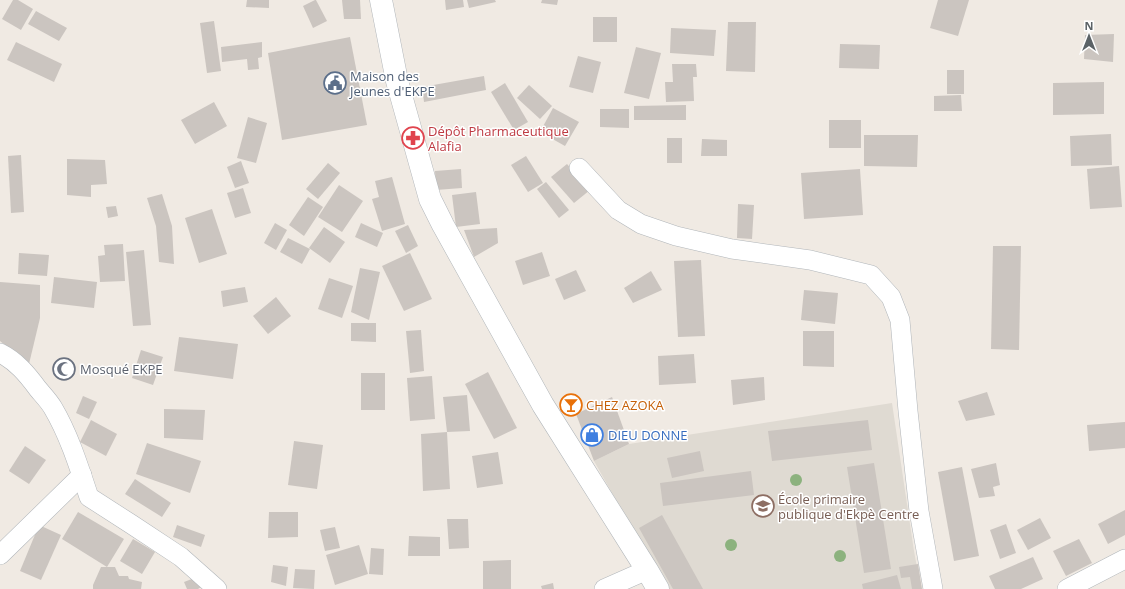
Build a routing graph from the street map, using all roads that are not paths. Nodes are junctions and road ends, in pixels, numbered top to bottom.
1 (381, 0) edge
2 (579, 168) dead end
3 (0, 353) edge
4 (82, 475) junction
5 (0, 555) edge
6 (1125, 559) edge
7 (648, 570) junction
8 (217, 589) edge
9 (604, 589) edge
10 (658, 589) edge
11 (933, 589) edge
12 (1067, 589) edge

1 - 7 street
2 - 11 street
3 - 4 street
4 - 5 street
4 - 8 street
6 - 12 street
7 - 9 street
7 - 10 street

